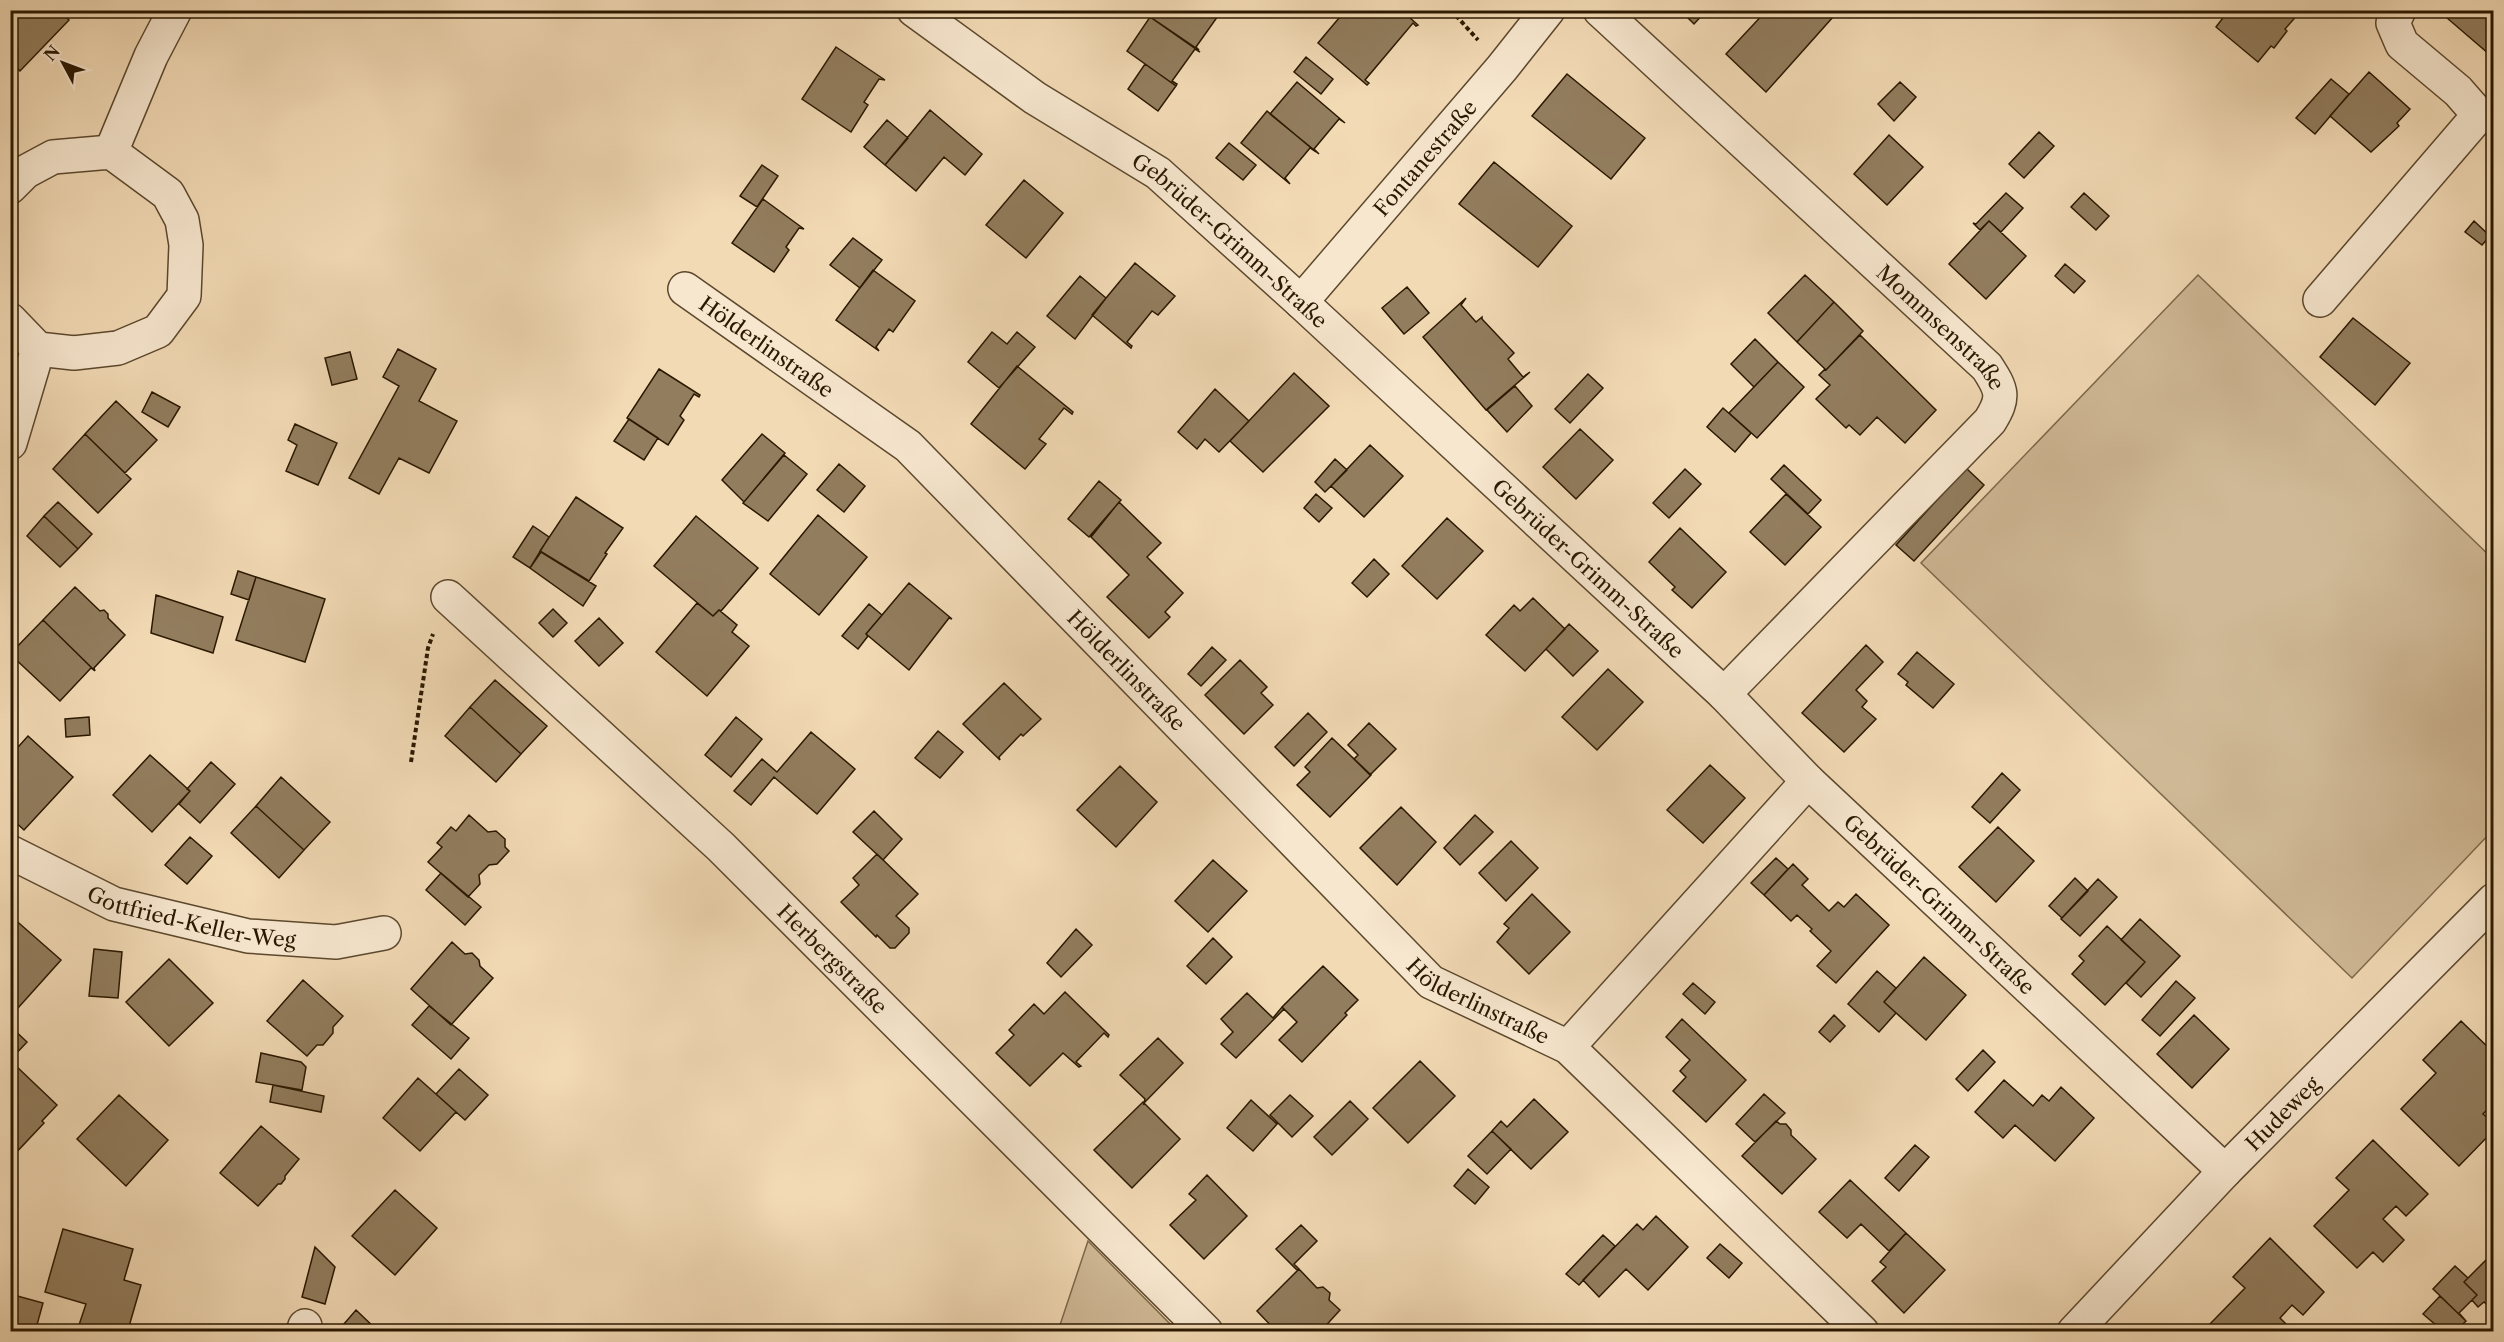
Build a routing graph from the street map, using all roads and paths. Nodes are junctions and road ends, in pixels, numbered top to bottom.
1 (175, 10) edge
2 (914, 10) edge
3 (1548, 10) edge
4 (1600, 10) edge
5 (2399, 10) edge
6 (111, 152) junction
7 (10, 187) edge
8 (685, 289) dead end
9 (2320, 300) dead end
10 (1301, 302) junction
11 (10, 320) edge
12 (38, 349) junction
13 (10, 442) edge
14 (448, 597) joint
15 (1724, 694) junction
16 (411, 762) dead end
17 (1808, 782) junction
18 (10, 852) edge
19 (2493, 900) edge
20 (384, 933) dead end
21 (1568, 1047) junction
22 (2226, 1171) junction
23 (1206, 1332) edge
24 (1862, 1332) edge
25 (2074, 1332) edge

1 - 6 street
2 - 10 street, Gebrüder-Grimm-Straße
3 - 10 street, Fontanestraße
4 - 15 street, Mommsenstraße
5 - 9 street
6 - 7 street
6 - 12 street
8 - 21 street, Hölderlinstraße
10 - 15 street, Gebrüder-Grimm-Straße
11 - 12 street
12 - 13 street
14 - 16 path
14 - 23 street, Herbergstraße
15 - 17 street, Gebrüder-Grimm-Straße
17 - 21 street, Hölderlinstraße
17 - 22 street, Gebrüder-Grimm-Straße
18 - 20 street, Gottfried-Keller-Weg
19 - 22 street, Hudeweg
21 - 24 street, Hölderlinstraße
22 - 25 street, Hudeweg

